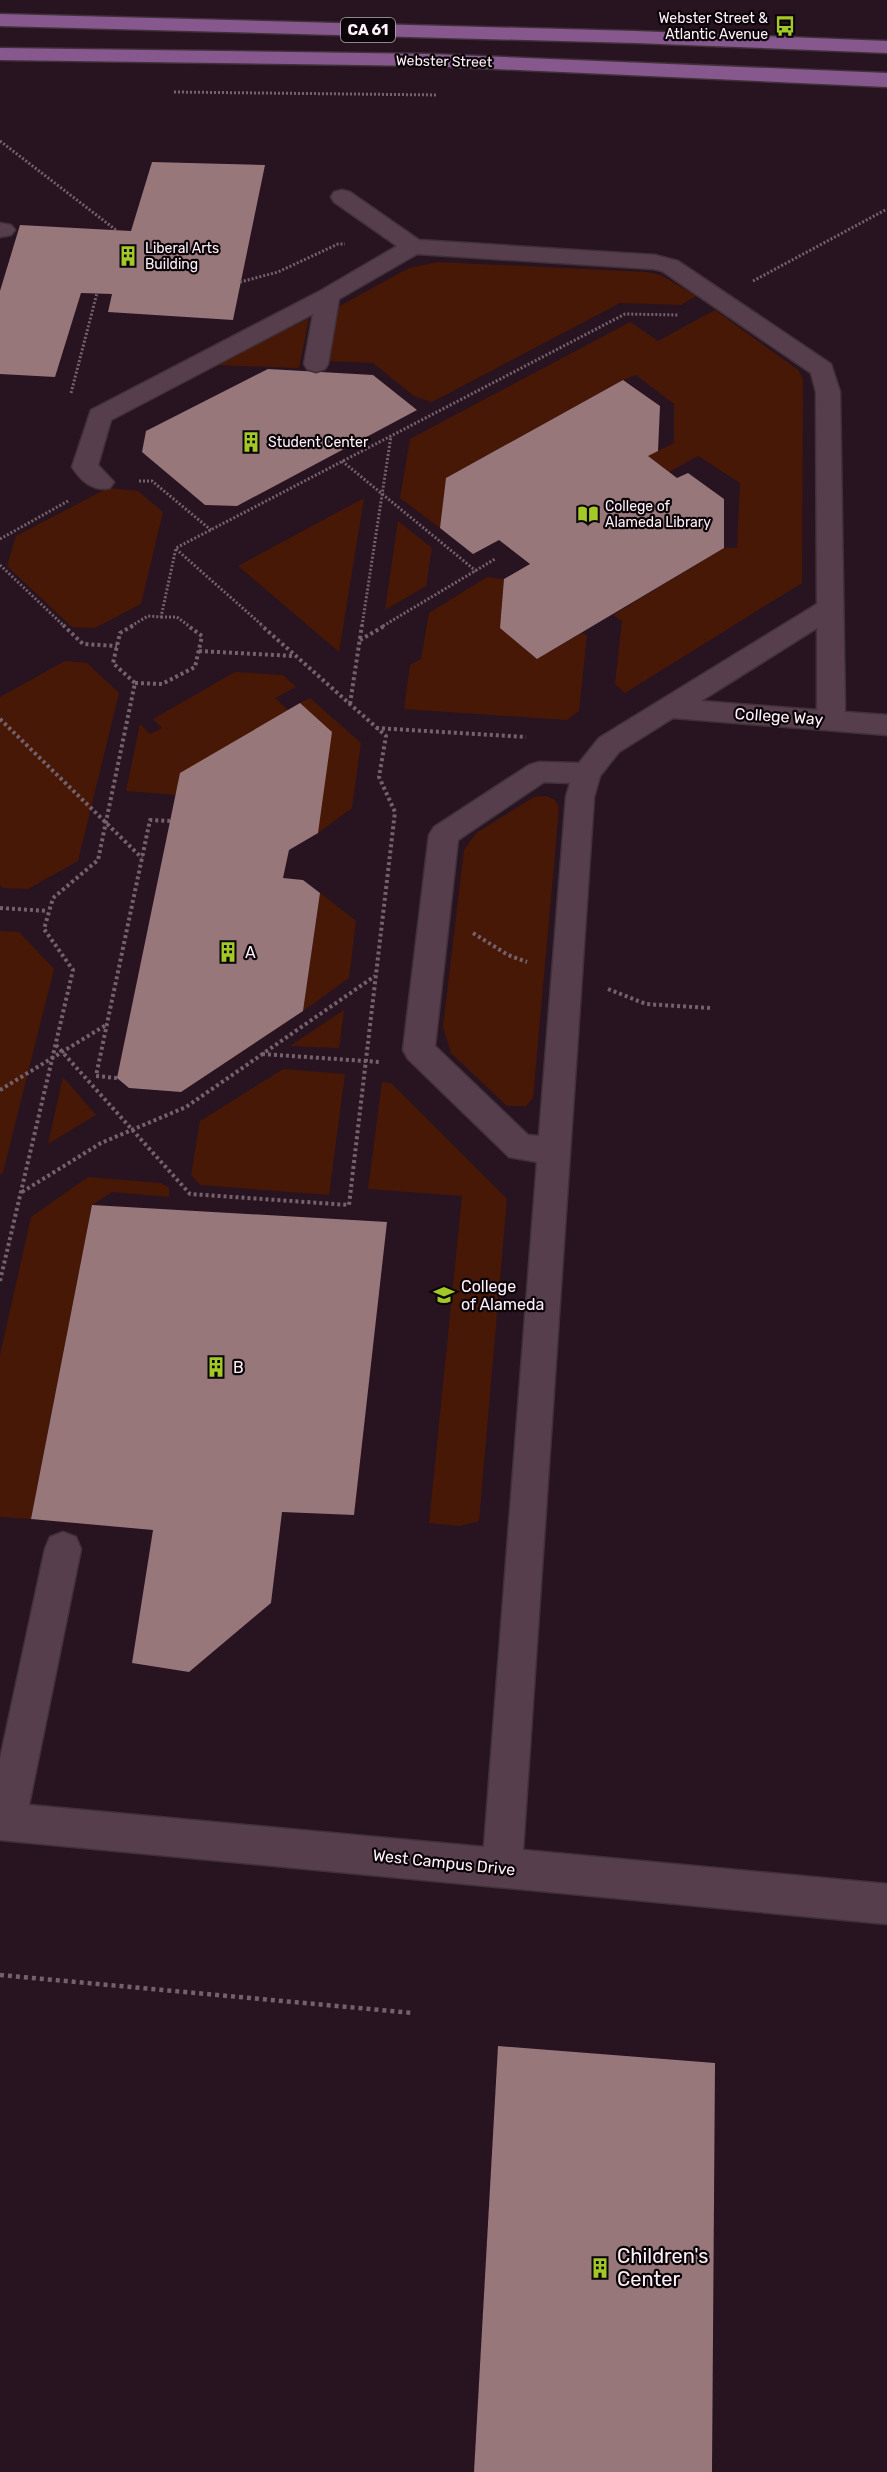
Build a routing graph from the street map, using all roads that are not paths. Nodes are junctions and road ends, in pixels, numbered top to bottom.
1 (0, 20) edge
2 (887, 47) edge
3 (0, 54) edge
4 (887, 80) edge
5 (342, 197) dead end
6 (413, 248) junction
7 (328, 296) junction
8 (316, 364) dead end
9 (101, 482) dead end
10 (831, 608) junction
11 (670, 708) junction
12 (831, 720) junction
13 (887, 725) edge
14 (587, 773) junction
15 (553, 1150) junction
16 (63, 1549) dead end
17 (3, 1821) edge
18 (502, 1868) junction
19 (887, 1905) edge

1 - 2 main road, Webster Street / CA 61
3 - 4 main road, Webster Street / CA 61
5 - 6 street
6 - 7 street
6 - 10 street
7 - 8 street
7 - 9 street
10 - 11 street
10 - 12 street
11 - 12 street, College Way
11 - 14 street
12 - 13 street, College Way
14 - 15 street
14 - 15 street
15 - 18 street
16 - 17 street
17 - 18 street, West Campus Drive
18 - 19 street, West Campus Drive

